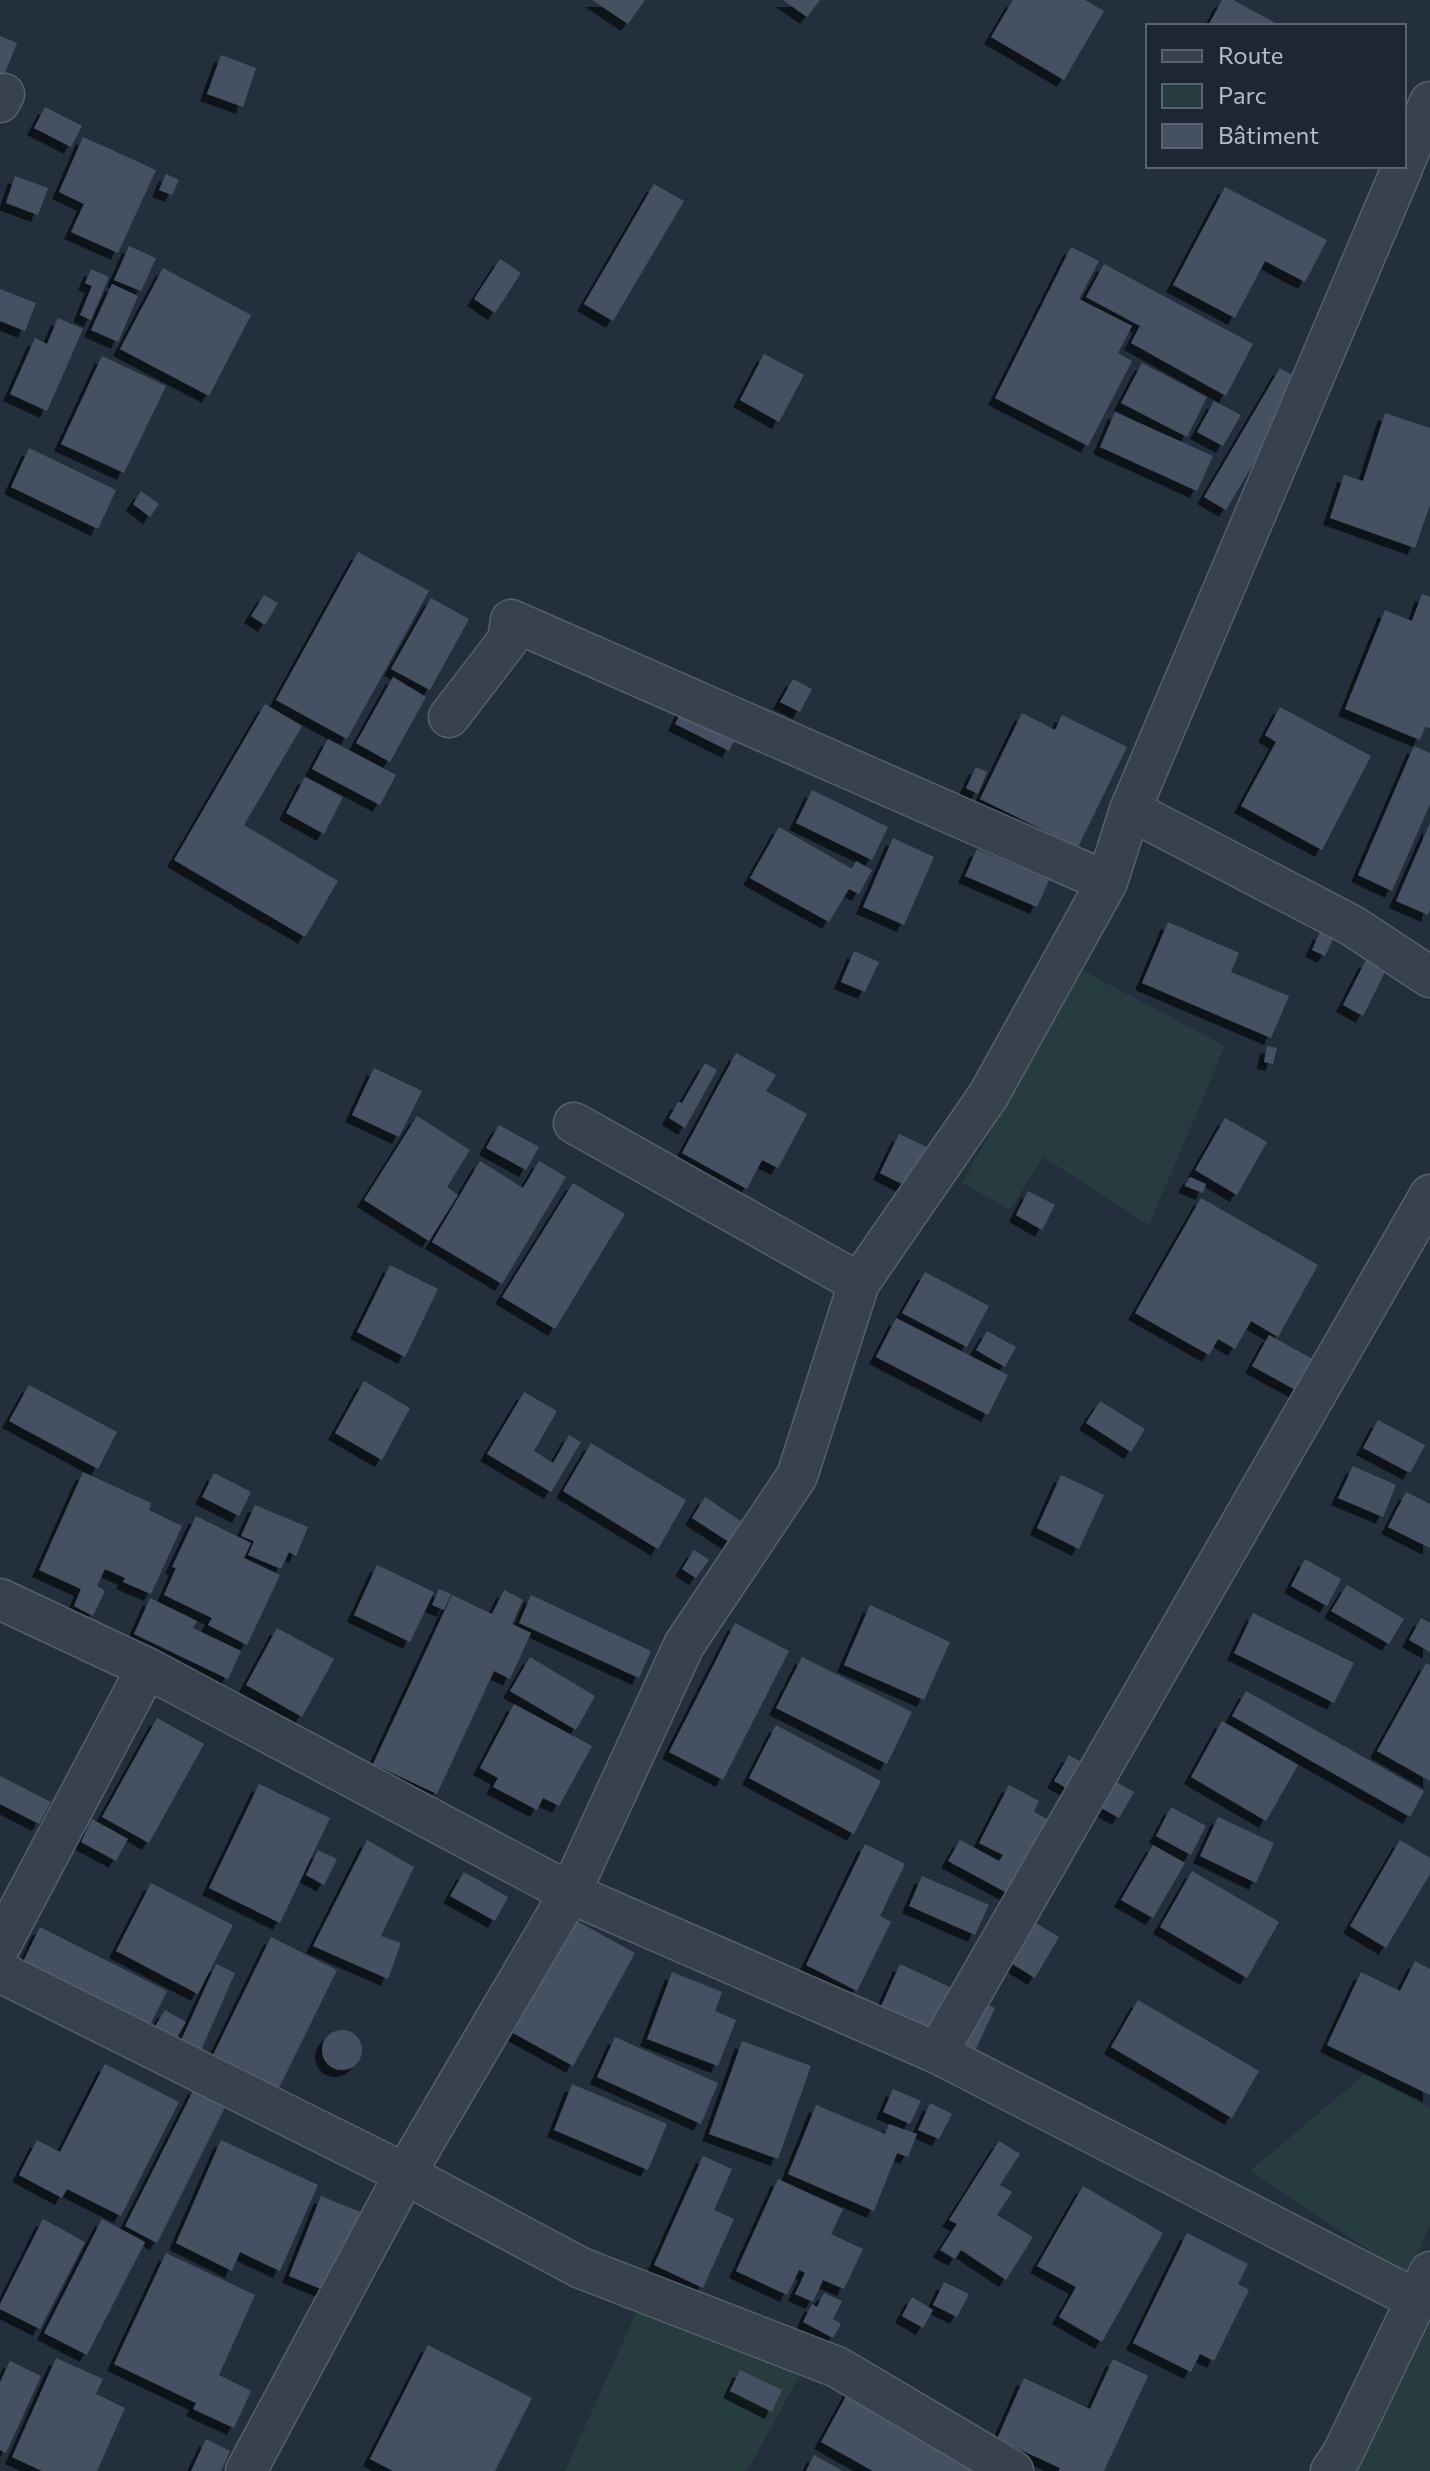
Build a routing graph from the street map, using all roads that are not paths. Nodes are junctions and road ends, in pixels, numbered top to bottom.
1 (1430, 102) edge
2 (1406, 157) edge
3 (1401, 168) edge
4 (449, 717) dead end
5 (1130, 810) junction
6 (1107, 882) junction
7 (1430, 977) edge
8 (574, 1123) dead end
9 (1430, 1195) edge
10 (859, 1283) junction
11 (0, 1599) edge
12 (147, 1668) junction
13 (570, 1893) junction
14 (0, 1946) edge
15 (0, 1972) edge
16 (937, 2053) junction
17 (405, 2174) junction
18 (1423, 2285) edge
19 (246, 2471) edge
20 (1013, 2471) edge
21 (1331, 2471) edge

1 - 2 street
3 - 5 street
4 - 6 street
5 - 6 street
5 - 7 street
6 - 10 street
8 - 10 street
9 - 16 street
10 - 13 street
11 - 12 street
12 - 13 street
12 - 14 street
13 - 16 street
13 - 17 street
15 - 17 street
16 - 18 street
17 - 19 street
17 - 20 street
18 - 21 street

